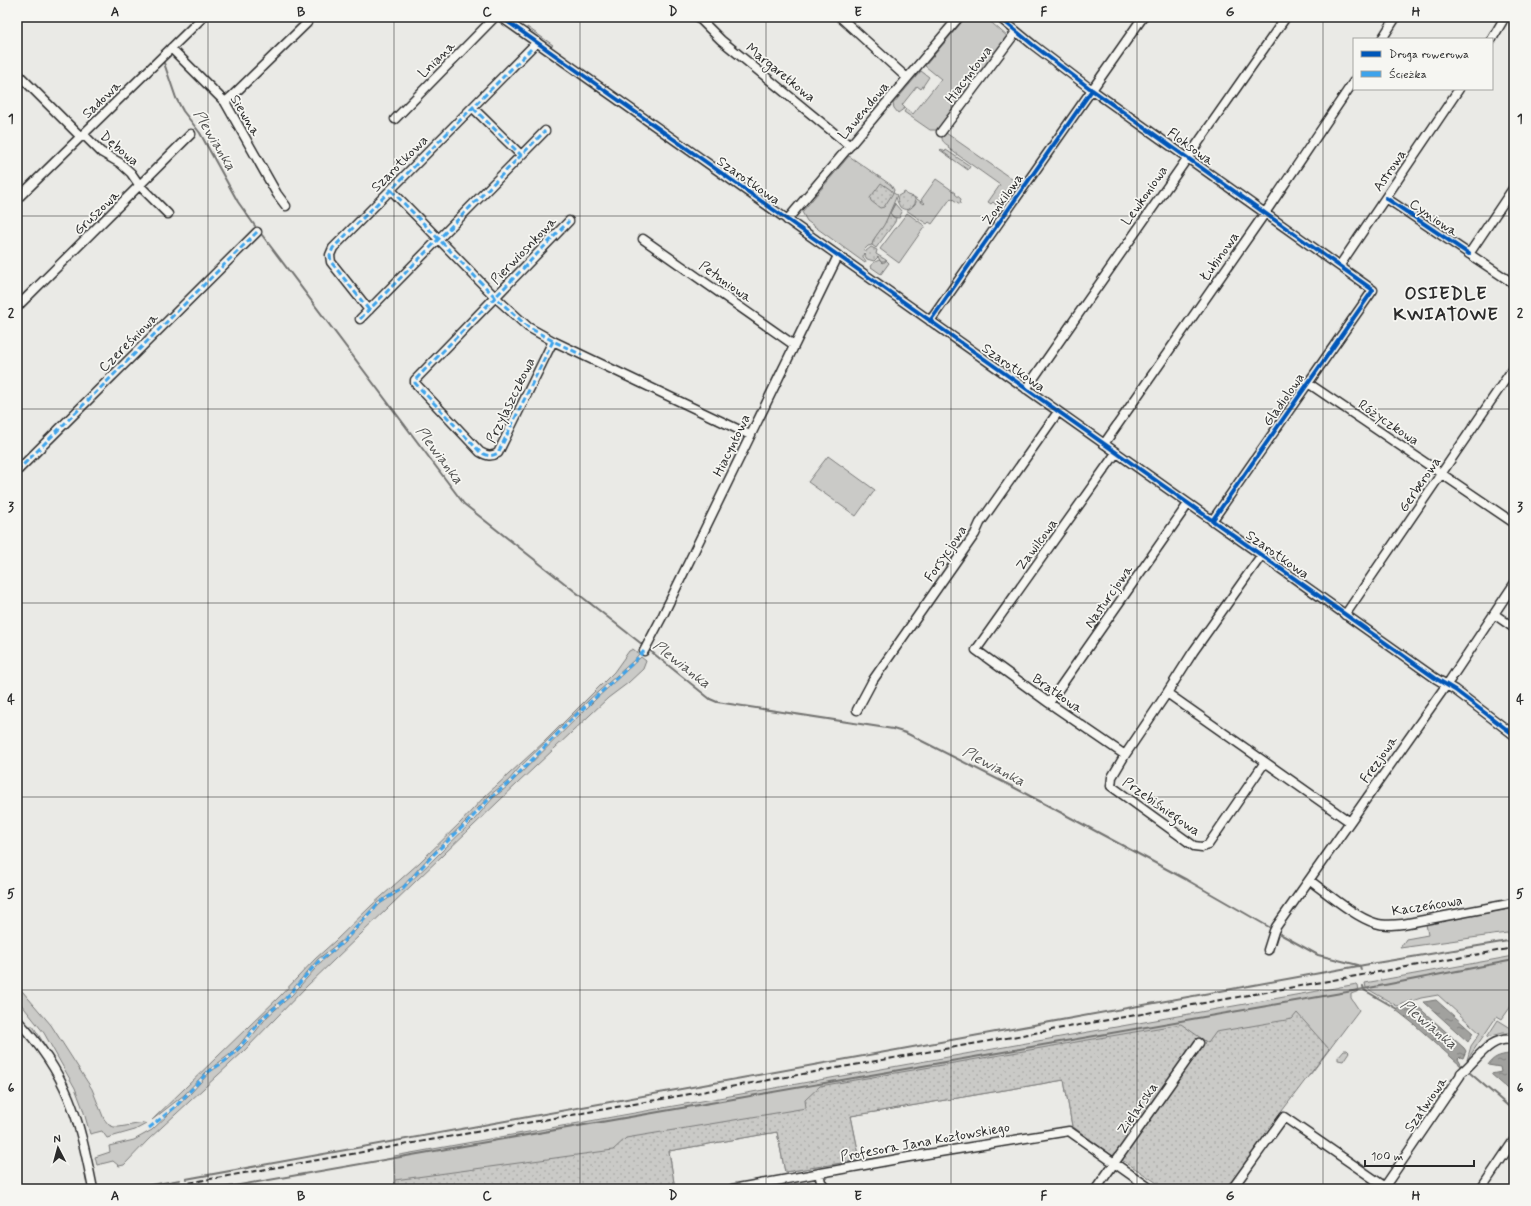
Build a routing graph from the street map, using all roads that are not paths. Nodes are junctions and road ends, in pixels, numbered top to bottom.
1 (203, 17) edge
2 (495, 17) edge
3 (501, 17) edge
4 (698, 17) edge
5 (840, 17) edge
6 (959, 17) edge
7 (999, 17) edge
8 (1143, 17) edge
9 (1286, 17) edge
10 (1396, 17) edge
11 (1505, 17) edge
12 (307, 23) dead end
13 (1016, 32) junction
14 (1383, 38) edge
15 (1493, 38) edge
16 (537, 42) junction
17 (171, 48) junction
18 (17, 73) edge
19 (907, 78) junction
20 (1353, 82) edge
21 (1092, 90) junction
22 (1458, 90) edge
23 (224, 102) junction
24 (473, 108) junction
25 (395, 118) dead end
26 (545, 131) dead end
27 (941, 132) dead end
28 (191, 134) dead end
29 (82, 136) junction
30 (850, 146) junction
31 (521, 155) junction
32 (1187, 156) junction
33 (140, 186) junction
34 (1514, 187) edge
35 (391, 190) junction
36 (1386, 198) junction
37 (17, 199) edge
38 (286, 206) dead end
39 (1265, 213) junction
40 (168, 214) dead end
41 (787, 220) junction
42 (569, 221) dead end
43 (257, 232) dead end
44 (439, 238) junction
45 (643, 239) dead end
46 (1469, 254) junction
47 (838, 256) junction
48 (1340, 265) junction
49 (1514, 284) edge
50 (1372, 290) joint
51 (495, 296) junction
52 (17, 308) edge
53 (369, 310) junction
54 (360, 319) dead end
55 (930, 321) junction
56 (553, 341) junction
57 (794, 345) junction
58 (1514, 367) edge
59 (1308, 383) junction
60 (1026, 389) junction
61 (1058, 412) junction
62 (750, 435) junction
63 (1104, 444) junction
64 (1116, 453) junction
65 (17, 471) edge
66 (1442, 474) junction
67 (1188, 504) junction
68 (1212, 520) junction
69 (1514, 523) edge
70 (1261, 556) junction
71 (1514, 584) edge
72 (1494, 614) junction
73 (1346, 615) junction
74 (1514, 628) edge
75 (646, 648) dead end
76 (976, 650) joint
77 (1446, 685) junction
78 (1167, 693) junction
79 (1049, 703) junction
80 (857, 710) dead end
81 (1514, 735) edge
82 (1125, 755) junction
83 (1265, 762) junction
84 (1350, 822) junction
85 (1309, 880) junction
86 (1514, 903) edge
87 (1268, 950) dead end
88 (17, 1020) edge
89 (1514, 1040) edge
90 (1199, 1043) dead end
91 (1514, 1140) edge
92 (1114, 1163) junction
93 (819, 1173) junction
94 (92, 1185) edge
95 (1383, 1187) edge
96 (732, 1189) edge
97 (827, 1189) edge
98 (1096, 1189) edge
99 (1151, 1189) edge
100 (1232, 1189) edge
101 (1481, 1189) edge

1 - 17 street, Sadowa
2 - 25 street, Lniana
3 - 16 street, Szarotkowa
4 - 30 street, Margaretkowa
5 - 19 street
6 - 19 street, Lawendowa
7 - 13 street, Floksowa
8 - 21 street, Żonkilowa
9 - 32 street, Lewkoniowa
10 - 14 street
11 - 15 street
12 - 23 street
13 - 21 street, Floksowa
13 - 27 street, Hiacyntowa
16 - 24 street, Szarotkowa
16 - 41 street, Szarotkowa
17 - 23 street, Siewna
17 - 29 street, Sadowa
18 - 29 street, Dębowa
19 - 30 street, Lawendowa
20 - 39 street, Łubinowa
21 - 32 street, Floksowa
21 - 55 street, Żonkilowa
22 - 36 street, Astrowa
23 - 38 street, Siewna
24 - 31 street
24 - 35 street, Szarotkowa
26 - 31 street
28 - 33 street, Gruszowa
29 - 33 street, Dębowa
29 - 37 street, Sadowa
30 - 41 street, Lawendowa
31 - 44 street
32 - 39 street, Floksowa
32 - 60 street, Lewkoniowa
33 - 40 street, Dębowa
33 - 52 street, Gruszowa
34 - 46 street
35 - 44 street
35 - 53 street, Szarotkowa
36 - 46 street, Cyniowa
36 - 48 street, Astrowa
39 - 48 street, Floksowa
39 - 63 street, Łubinowa
41 - 47 street, Szarotkowa
42 - 51 street, Pierwiosnkowa
43 - 65 street, Czereśniowa
44 - 51 street
44 - 53 street
45 - 57 street, Petuniowa
46 - 49 street, Cyniowa
47 - 55 street, Szarotkowa
47 - 57 street, Hiacyntowa
48 - 50 street, Floksowa
50 - 59 street, Gladiolowa
51 - 56 street
51 - 56 street, Przylaszczkowa
53 - 54 street
55 - 60 street, Szarotkowa
56 - 62 street
57 - 62 street, Hiacyntowa
58 - 66 street, Gerberowa
59 - 66 street, Różyczkowa
59 - 68 street, Gladiolowa
60 - 61 street, Szarotkowa
61 - 63 street, Szarotkowa
61 - 80 street, Forsycjowa
62 - 75 street, Hiacyntowa
63 - 64 street, Szarotkowa
64 - 67 street, Szarotkowa
64 - 76 street, Zawilcowa
66 - 69 street, Różyczkowa
66 - 73 street, Gerberowa
67 - 68 street, Szarotkowa
67 - 79 street, Nasturcjowa
68 - 70 street, Szarotkowa
70 - 73 street, Szarotkowa
70 - 78 street, Przebiśniegowa
71 - 72 street, Frezjowa
72 - 74 street
72 - 77 street, Frezjowa
73 - 77 street, Szarotkowa
76 - 79 street, Bratkowa
77 - 81 street, Szarotkowa
77 - 84 street, Frezjowa
78 - 82 street, Przebiśniegowa
78 - 83 street
79 - 82 street, Bratkowa
82 - 83 street, Przebiśniegowa
83 - 84 street
84 - 85 street, Frezjowa
85 - 86 street, Kaczeńcowa
85 - 87 street, Frezjowa
88 - 94 street
89 - 95 street, Szałwiowa
90 - 92 street, Zielarska
91 - 101 street
92 - 93 street, Profesora Jana Kozłowskiego
92 - 98 street, Zielarska
92 - 99 street, Profesora Jana Kozłowskiego
93 - 96 street, Profesora Jana Kozłowskiego
93 - 97 street
95 - 100 street

